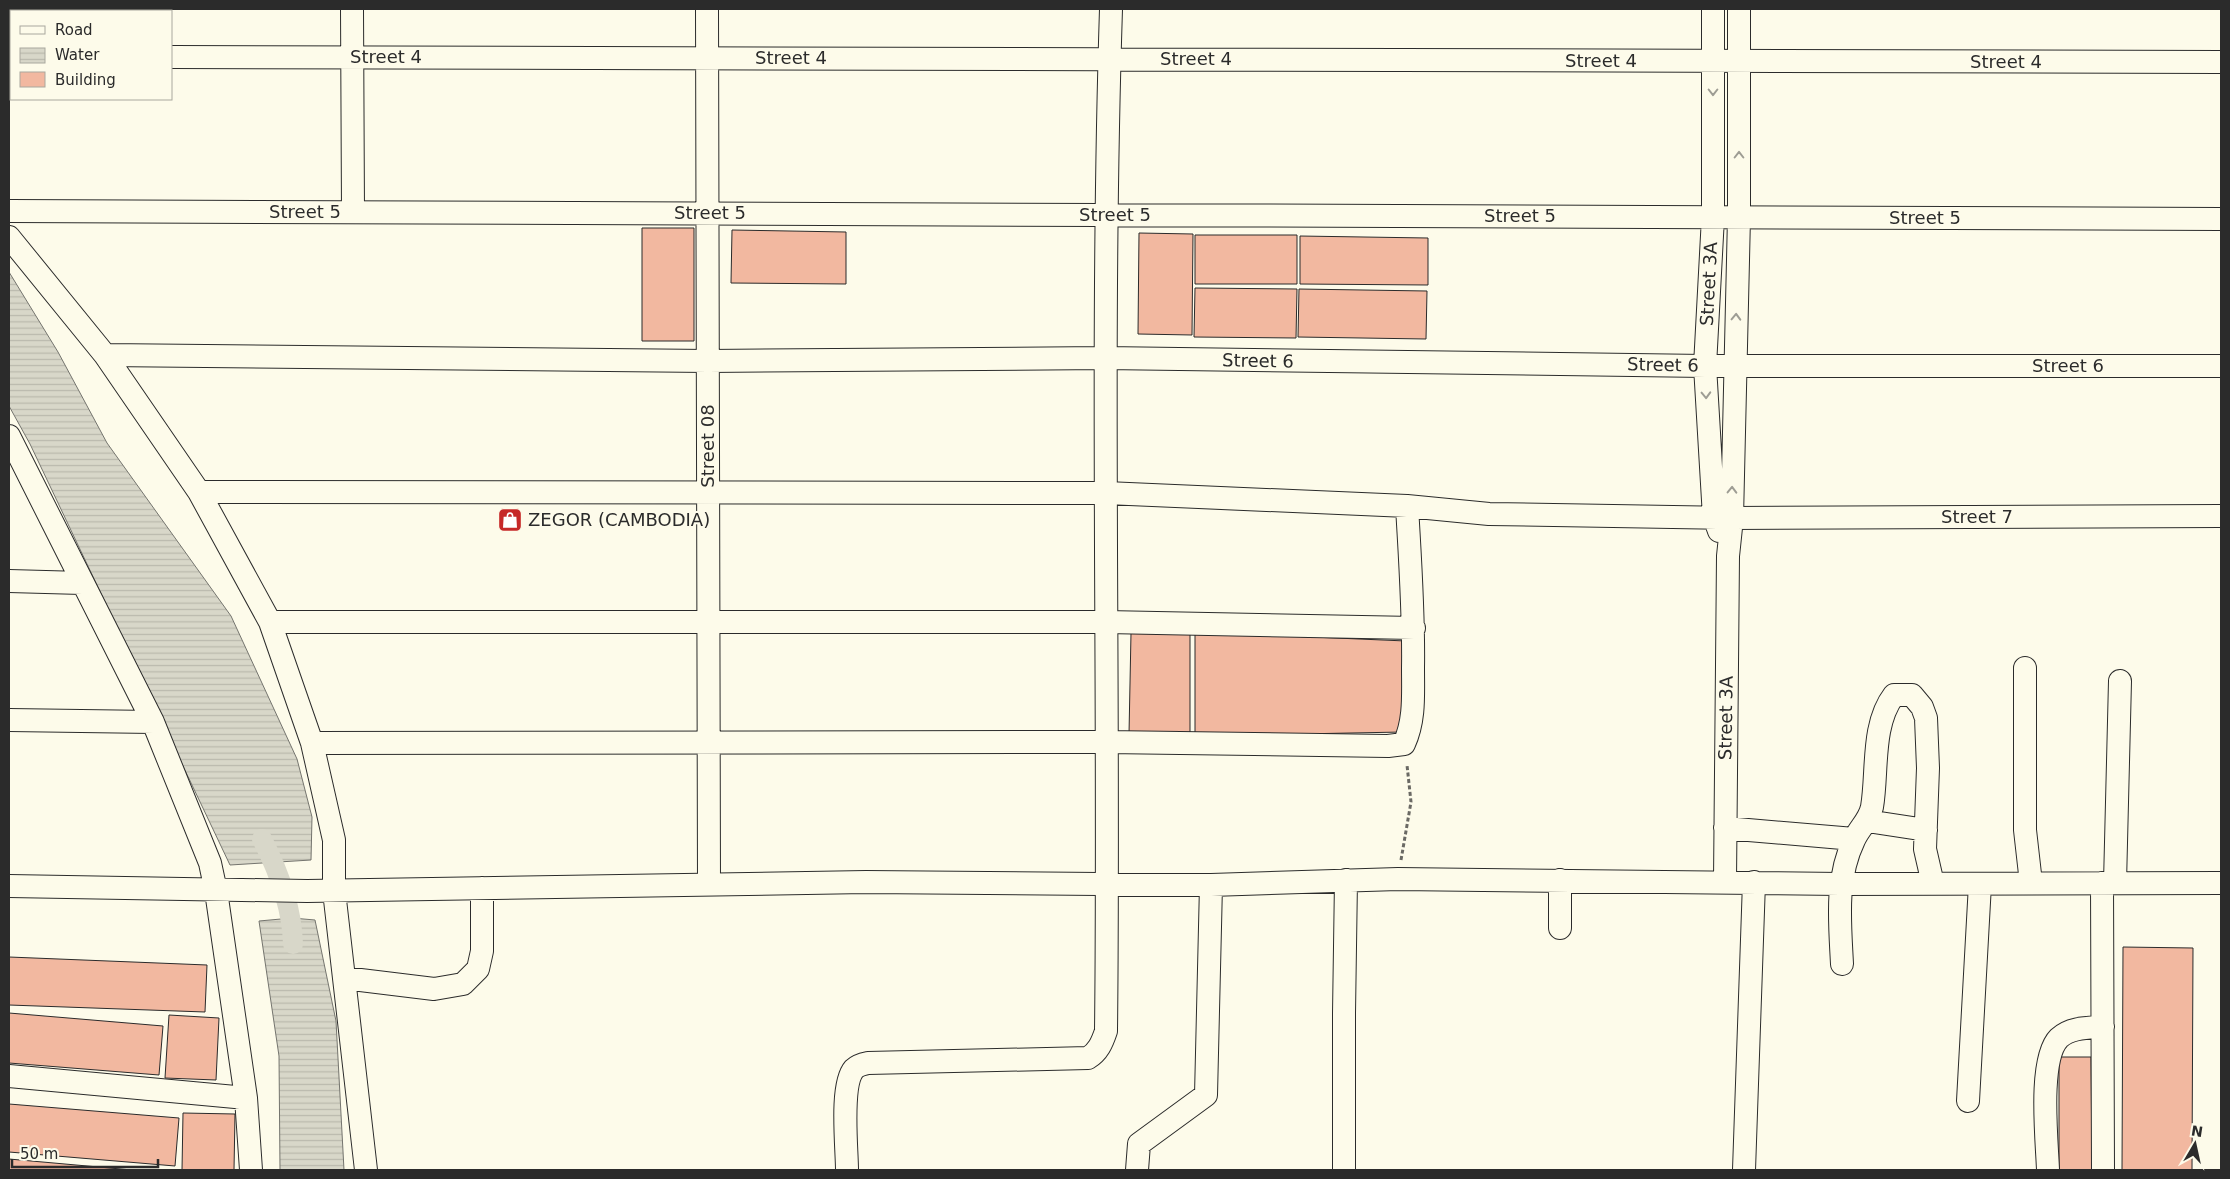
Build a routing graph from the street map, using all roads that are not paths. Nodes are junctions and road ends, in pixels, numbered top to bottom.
1 (352, 9) edge
2 (707, 9) edge
3 (1111, 9) edge
4 (1713, 9) edge
5 (1739, 9) edge
6 (172, 56) edge
7 (352, 57) junction
8 (707, 58) junction
9 (1109, 59) junction
10 (1713, 61) junction
11 (1739, 61) junction
12 (2221, 62) edge
13 (9, 211) edge
14 (353, 212) junction
15 (708, 213) junction
16 (1108, 215) junction
17 (1713, 217) junction
18 (1739, 217) junction
19 (2221, 219) edge
20 (9, 236) edge
21 (105, 355) junction
22 (1105, 358) junction
23 (708, 361) junction
24 (1705, 366) junction
25 (1735, 366) junction
26 (2221, 366) edge
27 (10, 441) edge
28 (199, 492) junction
29 (708, 493) junction
30 (1106, 493) junction
31 (1407, 506) junction
32 (2221, 516) edge
33 (1723, 517) junction
34 (9, 581) edge
35 (82, 583) junction
36 (270, 622) junction
37 (708, 622) junction
38 (1106, 622) junction
39 (1414, 628) junction
40 (2026, 668) dead end
41 (2120, 681) dead end
42 (9, 720) edge
43 (154, 722) junction
44 (1107, 742) junction
45 (312, 743) junction
46 (708, 743) junction
47 (1867, 821) junction
48 (1725, 828) junction
49 (1926, 830) junction
50 (1854, 839) junction
51 (1346, 880) junction
52 (1560, 880) junction
53 (1725, 881) junction
54 (1754, 882) junction
55 (709, 883) junction
56 (2109, 883) junction
57 (2221, 883) edge
58 (1840, 884) junction
59 (1932, 884) junction
60 (1980, 884) junction
61 (2031, 884) junction
62 (1108, 885) junction
63 (1211, 885) junction
64 (9, 886) edge
65 (482, 888) junction
66 (216, 891) junction
67 (334, 891) junction
68 (1560, 928) dead end
69 (1842, 964) dead end
70 (344, 978) junction
71 (2103, 1027) junction
72 (9, 1076) edge
73 (246, 1098) junction
74 (1968, 1101) dead end
75 (251, 1170) edge
76 (366, 1170) edge
77 (847, 1170) edge
78 (1137, 1170) edge
79 (1344, 1170) edge
80 (1744, 1170) edge
81 (2048, 1170) edge
82 (2103, 1170) edge

1 - 7 street
2 - 8 street, Street 08
3 - 9 street
4 - 10 street, Street 3A
5 - 11 street, Street 3A
6 - 7 street, Street 4
7 - 8 street, Street 4
7 - 14 street
8 - 9 street, Street 4
8 - 15 street, Street 08
9 - 10 street, Street 4
9 - 16 street
10 - 11 street, Street 4
10 -> 17 street, Street 3A
11 - 12 street, Street 4
18 -> 11 street, Street 3A
13 - 14 street, Street 5
14 - 15 street, Street 5
15 - 16 street, Street 5
15 - 23 street, Street 08
16 - 17 street, Street 5
16 - 22 street
17 - 18 street, Street 5
17 - 24 street, Street 3A
18 - 19 street, Street 5
25 -> 18 street, Street 3A
20 - 21 street
21 - 23 street, Street 6
21 - 28 street
22 - 23 street, Street 6
22 - 24 street, Street 6
22 - 30 street
23 - 29 street, Street 08
24 - 25 street, Street 6
24 -> 33 street, Street 3A
25 - 26 street, Street 6
33 -> 25 street, Street 3A
27 - 35 street
28 - 29 street, Street 7
28 - 36 street
29 - 30 street, Street 7
29 - 37 street, Street 08
30 - 31 street, Street 7
30 - 38 street
31 - 33 street, Street 7
31 - 39 street
32 - 33 street, Street 7
33 - 48 street, Street 3A
34 - 35 street
35 - 43 street
36 - 37 street
36 - 45 street
37 - 38 street
37 - 46 street, Street 08
38 - 39 street
38 - 44 street
39 - 44 street
40 - 61 street
41 - 56 street
42 - 43 street
43 - 66 street
44 - 46 street
44 - 62 street
45 - 46 street
45 - 67 street
46 - 55 street, Street 08
47 - 49 street
47 - 49 street
47 - 50 street
48 - 50 street
48 - 53 street, Street 3A
49 - 59 street
50 - 58 street
51 - 52 street
51 - 63 street
51 - 79 street
52 - 53 street
52 - 68 street
53 - 54 street
54 - 58 street
54 - 80 street
55 - 62 street
55 - 65 street
56 - 57 street
56 - 61 street
56 - 71 street
58 - 59 street
58 - 69 street
59 - 60 street
60 - 61 street
60 - 74 street
62 - 63 street
62 - 77 street
63 - 78 street
64 - 66 street
65 - 67 street
65 - 70 street
66 - 67 street
66 - 73 street
67 - 70 street
70 - 76 street
71 - 81 street
71 - 82 street
72 - 73 street
73 - 75 street

